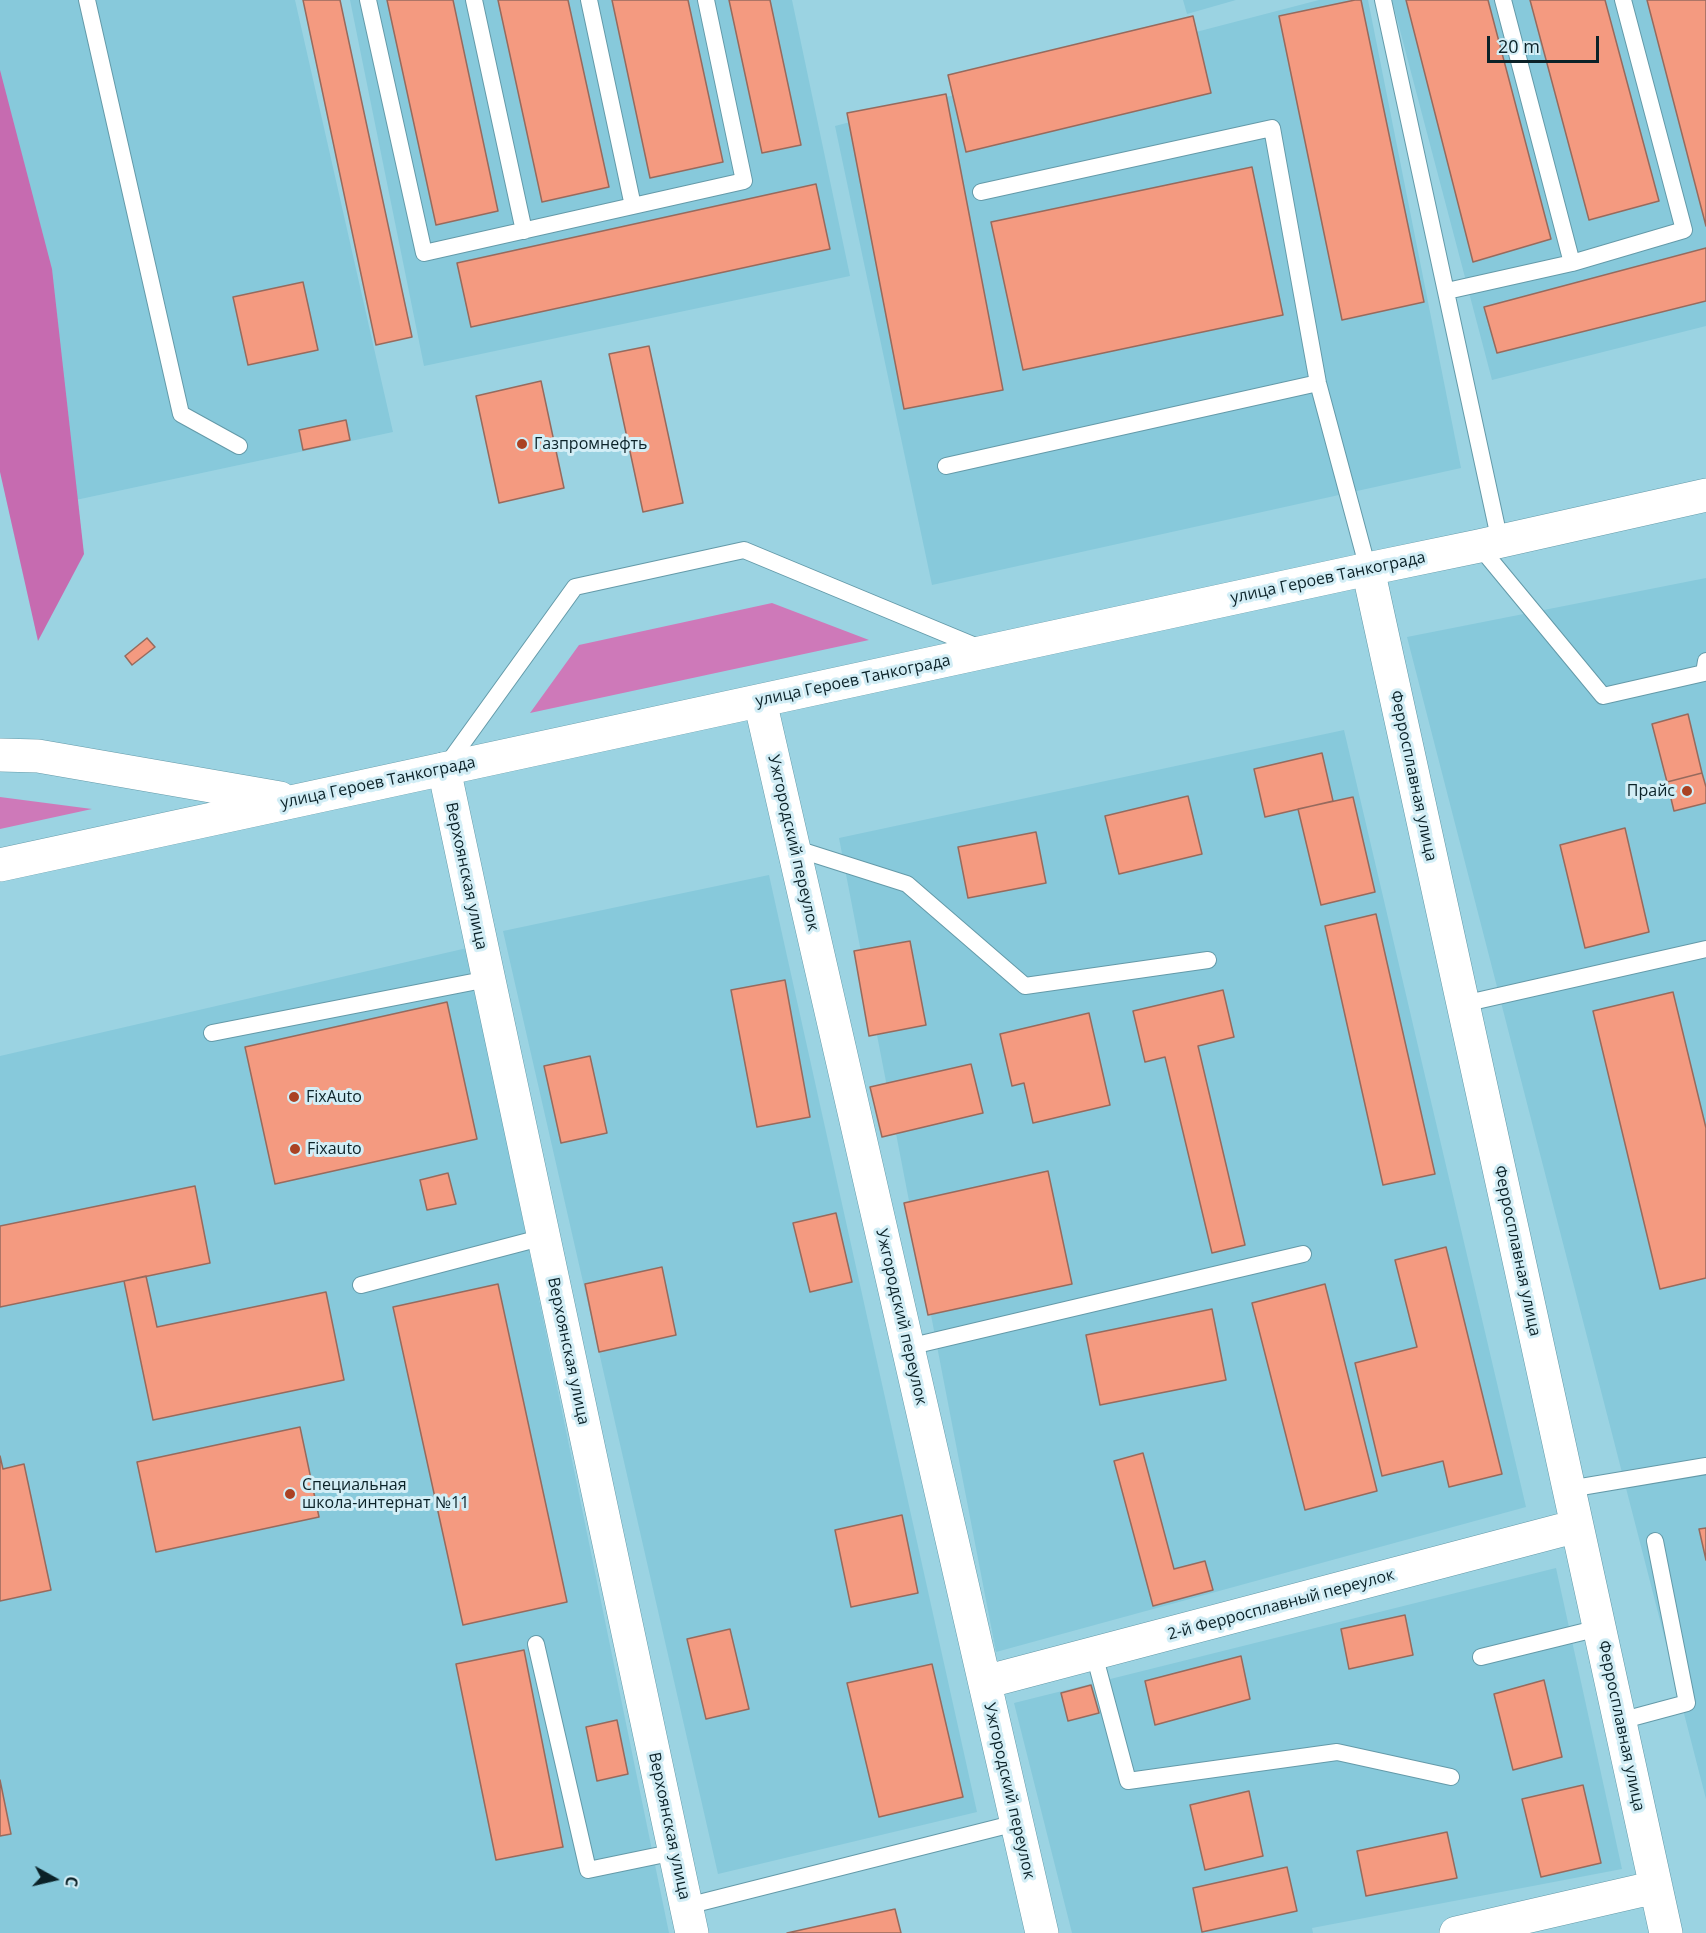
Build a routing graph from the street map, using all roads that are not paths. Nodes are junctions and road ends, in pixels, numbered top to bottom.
1 (87, 0) edge
2 (368, 0) edge
3 (474, 0) edge
4 (589, 0) edge
5 (706, 0) edge
6 (1383, 0) edge
7 (1503, 0) edge
8 (1623, 0) edge
9 (981, 192) dead end
10 (633, 206) junction
11 (524, 231) junction
12 (1572, 262) junction
13 (1448, 291) junction
14 (1318, 383) junction
15 (239, 446) dead end
16 (946, 466) dead end
17 (1706, 495) edge
18 (1490, 544) junction
19 (1368, 569) junction
20 (990, 652) junction
21 (1706, 661) edge
22 (760, 701) junction
23 (0, 756) edge
24 (444, 769) junction
25 (296, 801) junction
26 (794, 848) junction
27 (0, 865) edge
28 (1706, 949) edge
29 (1208, 960) dead end
30 (488, 980) junction
31 (1463, 1004) junction
32 (212, 1033) dead end
33 (544, 1237) junction
34 (1303, 1254) dead end
35 (362, 1285) dead end
36 (908, 1347) junction
37 (1706, 1466) edge
38 (1569, 1489) junction
39 (1577, 1526) junction
40 (1655, 1541) dead end
41 (1599, 1628) junction
42 (536, 1644) dead end
43 (1094, 1654) junction
44 (1481, 1657) dead end
45 (985, 1682) junction
46 (1620, 1722) junction
47 (1451, 1778) dead end
48 (1016, 1823) junction
49 (675, 1852) junction
50 (1656, 1887) junction
51 (689, 1919) edge
52 (1042, 1933) edge
53 (1456, 1933) edge
54 (1666, 1933) edge

1 - 15 lane
2 - 11 lane
3 - 11 lane
4 - 10 lane
5 - 10 lane
6 - 13 lane
7 - 12 lane
8 - 12 lane
9 - 14 lane
10 - 11 lane
12 - 13 lane
13 - 18 lane
14 - 16 lane
14 - 19 lane
17 - 18 street, улица Героев Танкограда
18 - 19 street, улица Героев Танкограда
18 - 21 lane
19 - 20 street, улица Героев Танкограда
19 - 31 street, Ферросплавная улица
20 - 22 street, улица Героев Танкограда
20 - 24 lane
22 - 24 street, улица Героев Танкограда
22 - 26 street, Ужгородский переулок
23 - 25 street
24 - 25 street, улица Героев Танкограда
24 - 30 street, Верхоянская улица
25 - 27 street, улица Героев Танкограда
26 - 29 lane
26 - 36 street, Ужгородский переулок
28 - 31 lane
30 - 32 lane
30 - 33 street, Верхоянская улица
31 - 38 street, Ферросплавная улица
33 - 35 lane
33 - 49 street, Верхоянская улица
34 - 36 lane
36 - 45 street, Ужгородский переулок
37 - 38 lane
38 - 39 street, Ферросплавная улица
39 - 41 street, Ферросплавная улица
39 - 43 street, 2-й Ферросплавный переулок
40 - 46 lane
41 - 44 lane
41 - 46 street, Ферросплавная улица
42 - 49 lane
43 - 45 street, 2-й Ферросплавный переулок
43 - 47 lane
45 - 48 street, Ужгородский переулок
46 - 50 street, Ферросплавная улица
48 - 51 lane
48 - 52 street, Ужгородский переулок
49 - 51 street, Верхоянская улица
50 - 53 street
50 - 54 street, Ферросплавная улица

